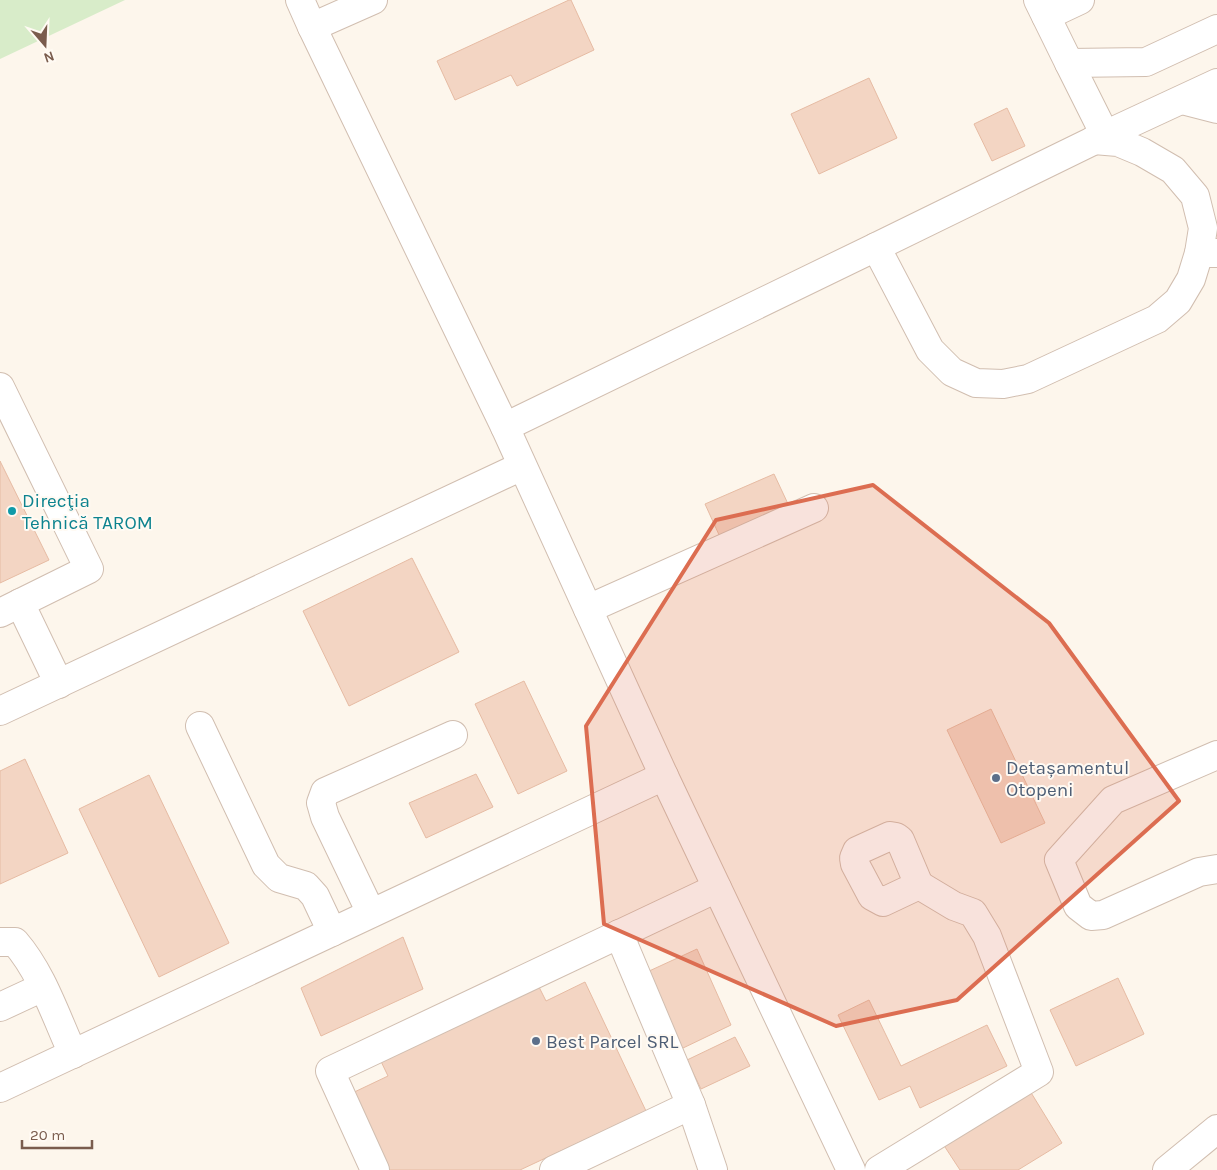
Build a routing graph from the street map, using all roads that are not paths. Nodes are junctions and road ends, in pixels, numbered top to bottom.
1 (300, 0) edge
2 (373, 0) edge
3 (1080, 0) edge
4 (1042, 8) edge
5 (312, 27) junction
6 (1217, 29) edge
7 (1069, 63) junction
8 (1217, 83) edge
9 (1182, 100) junction
10 (1217, 109) edge
11 (1100, 138) junction
12 (876, 247) junction
13 (1208, 253) edge
14 (0, 387) edge
15 (505, 427) junction
16 (522, 466) junction
17 (814, 508) dead end
18 (10, 608) edge
19 (588, 609) junction
20 (59, 684) junction
21 (0, 711) edge
22 (200, 726) dead end
23 (453, 735) dead end
24 (1217, 755) edge
25 (664, 776) junction
26 (1217, 869) edge
27 (919, 885) dead end
28 (717, 888) junction
29 (371, 914) junction
30 (332, 932) junction
31 (619, 934) junction
32 (0, 942) edge
33 (43, 987) junction
34 (0, 1007) edge
35 (74, 1054) junction
36 (0, 1088) edge
37 (691, 1105) junction
38 (1217, 1129) edge
39 (375, 1170) edge
40 (554, 1170) edge
41 (712, 1170) edge
42 (851, 1170) edge
43 (879, 1170) edge
44 (1167, 1170) edge

1 - 5 lane
2 - 5 lane
3 - 4 lane
4 - 7 lane
5 - 15 lane
6 - 7 lane
7 - 11 lane
8 - 9 lane
9 - 10 lane
9 - 11 lane
11 - 12 lane
11 - 13 lane
12 - 13 lane
12 - 15 lane
14 - 18 lane
15 - 16 lane
16 - 19 lane
16 - 20 lane
17 - 19 lane
18 - 20 lane
19 - 25 lane
20 - 21 lane
22 - 30 lane
23 - 29 lane
24 - 26 lane
25 - 28 lane
25 - 29 lane
27 - 43 lane
28 - 31 lane
28 - 42 lane
29 - 30 lane
30 - 35 lane
31 - 37 lane
31 - 39 lane
32 - 33 lane
33 - 34 lane
33 - 35 lane
35 - 36 lane
37 - 40 lane
37 - 41 lane
38 - 44 lane

